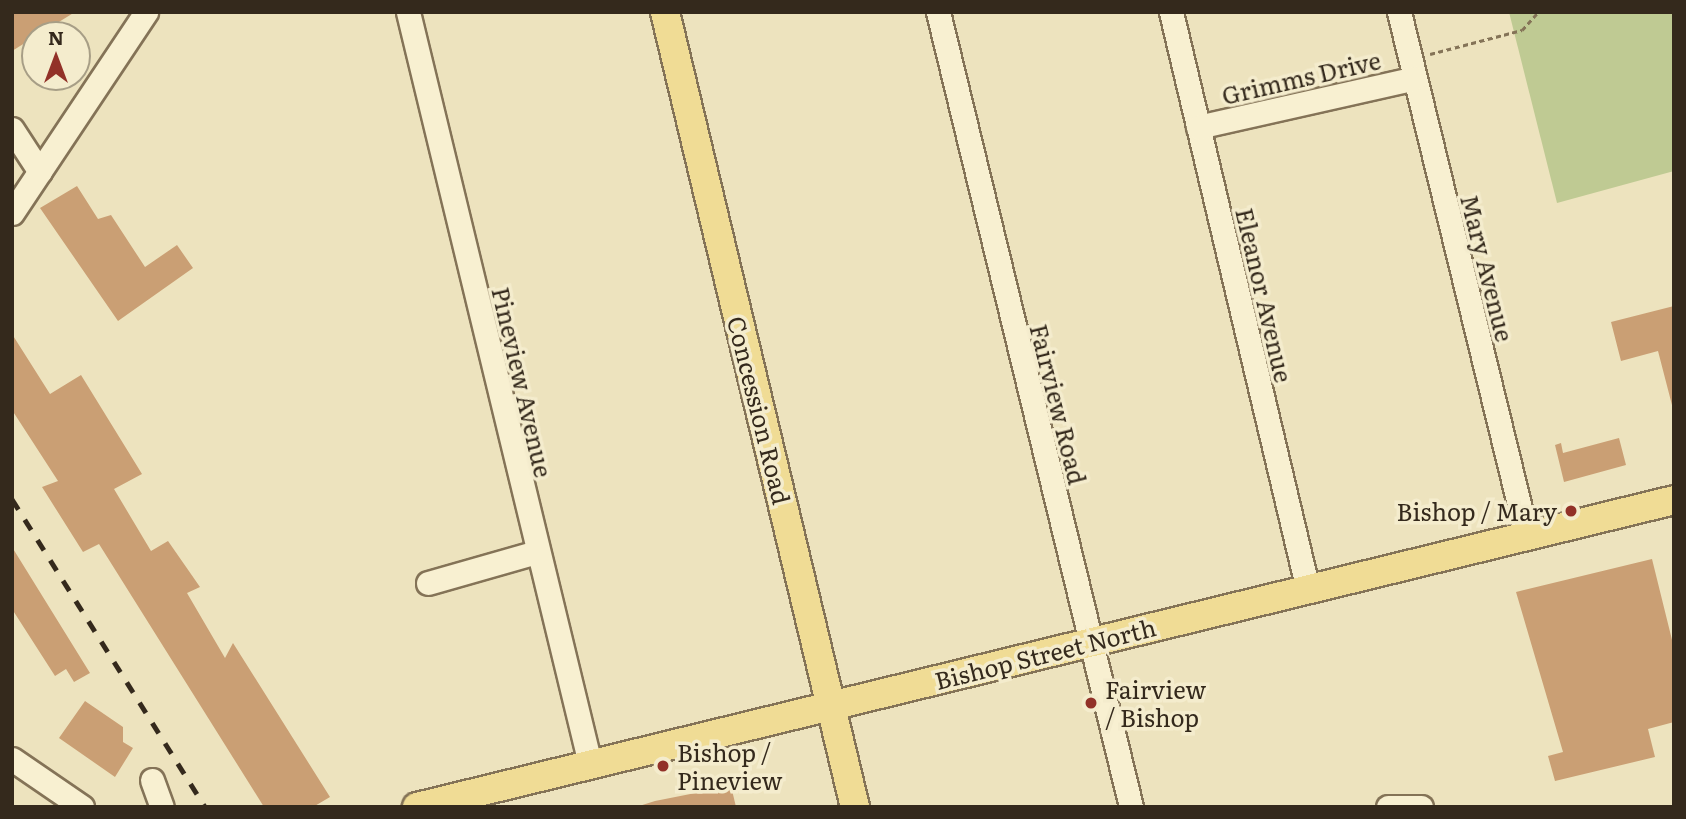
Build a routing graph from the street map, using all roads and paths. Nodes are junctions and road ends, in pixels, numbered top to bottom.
1 (146, 12) edge
2 (408, 12) edge
3 (665, 12) edge
4 (938, 12) edge
5 (1171, 12) edge
6 (1399, 12) edge
7 (1538, 12) edge
8 (1413, 69) junction
9 (1198, 127) junction
10 (12, 130) edge
11 (40, 173) junction
12 (12, 213) edge
13 (1674, 500) edge
14 (1527, 537) junction
15 (537, 552) junction
16 (428, 583) dead end
17 (1308, 590) junction
18 (1089, 642) junction
19 (832, 705) junction
20 (590, 764) junction
21 (15, 766) edge
22 (152, 780) dead end
23 (82, 807) edge
24 (162, 807) edge
25 (417, 807) edge
26 (855, 807) edge
27 (1131, 807) edge
28 (1388, 807) edge
29 (1421, 807) edge

1 - 11 street
2 - 15 street, Pineview Avenue
3 - 19 main road, Concession Road
4 - 18 street, Fairview Road
5 - 9 street, Eleanor Avenue
6 - 8 street, Mary Avenue
7 - 8 path
8 - 9 street, Grimms Drive
8 - 14 street, Mary Avenue
9 - 17 street, Eleanor Avenue
10 - 11 street
11 - 12 street
13 - 14 main road, Bishop Street North
14 - 17 main road, Bishop Street North
15 - 16 street
15 - 20 street, Pineview Avenue
17 - 18 main road, Bishop Street North
18 - 19 main road, Bishop Street North
18 - 27 street, Fairview Road
19 - 20 main road, Bishop Street North
19 - 26 main road, Concession Road
20 - 25 main road, Bishop Street North
21 - 23 street
22 - 24 street
28 - 29 street

